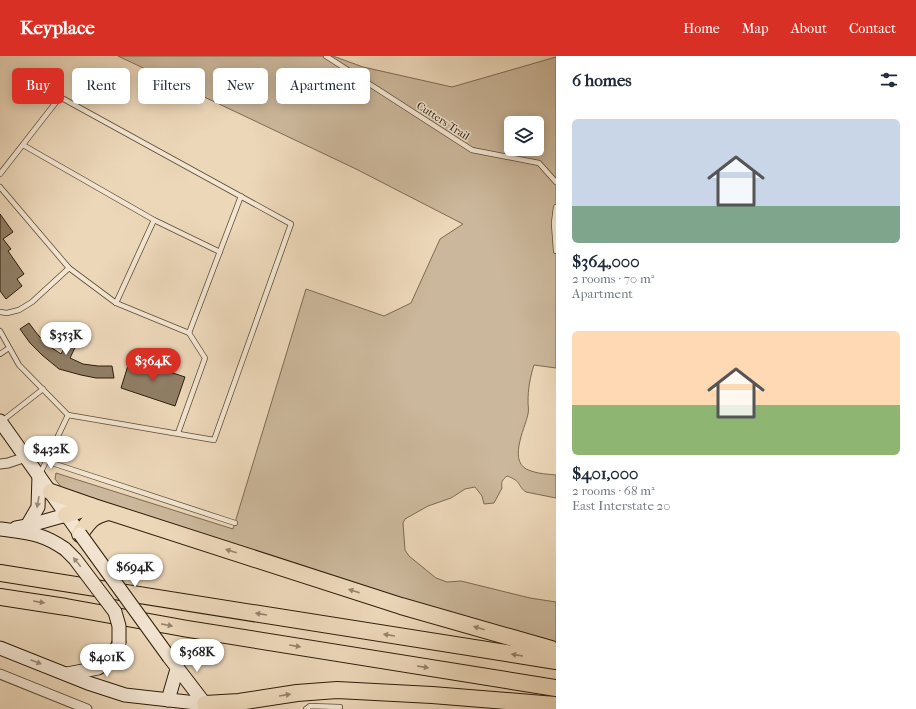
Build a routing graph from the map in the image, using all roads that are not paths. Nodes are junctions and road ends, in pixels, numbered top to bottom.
1 (326, 56) edge
2 (22, 145) junction
3 (0, 174) edge
4 (556, 182) edge
5 (0, 187) edge
6 (241, 196) junction
7 (556, 207) edge
8 (154, 220) junction
9 (556, 251) edge
10 (220, 252) junction
11 (69, 268) junction
12 (116, 303) junction
13 (0, 312) edge
14 (0, 331) edge
15 (189, 333) junction
16 (9, 348) junction
17 (0, 354) edge
18 (43, 389) junction
19 (68, 415) junction
20 (0, 421) edge
21 (178, 434) junction
22 (26, 457) junction
23 (46, 462) junction
24 (0, 464) edge
25 (39, 476) junction
26 (51, 492) junction
27 (91, 506) junction
28 (108, 512) junction
29 (66, 515) junction
30 (235, 523) dead end
31 (27, 526) junction
32 (1, 529) edge
33 (80, 534) junction
34 (0, 573) edge
35 (0, 596) edge
36 (0, 648) edge
37 (556, 652) edge
38 (556, 662) edge
39 (178, 669) junction
40 (0, 674) edge
41 (67, 674) junction
42 (556, 688) edge
43 (168, 700) junction
44 (556, 705) edge
45 (237, 706) edge
46 (208, 707) edge
47 (341, 708) edge
48 (87, 709) edge
49 (306, 709) edge

1 - 4 lane, Cutters Trail
2 - 3 lane
2 - 6 lane
2 - 8 lane
5 - 11 lane
6 - 10 lane
6 - 21 lane
7 - 9 lane
8 - 10 lane
8 - 12 lane
10 - 15 lane
11 - 12 lane
11 - 13 lane
12 - 15 lane
14 - 16 lane
15 - 21 lane
16 - 17 lane
16 - 18 lane
18 - 19 lane
18 - 20 lane
19 - 21 lane
19 - 23 lane
20 - 22 main road
22 - 24 street
22 - 25 main road
23 - 25 lane
23 - 30 lane
25 - 26 main road
25 -> 31 main road
26 - 27 highway
26 - 29 main road
27 - 28 highway
27 - 29 highway
28 - 33 highway
37 -> 28 highway
29 - 31 main road
29 - 33 main road
31 - 32 main road
41 -> 32 main road, bridge
33 - 39 main road, bridge
38 -> 34 highway
35 -> 42 highway
36 -> 41 main road
39 - 43 main road
39 - 46 main road
40 - 48 street
41 - 43 main road
43 - 46 main road
45 -> 44 highway
45 - 46 highway
47 - 49 lane

